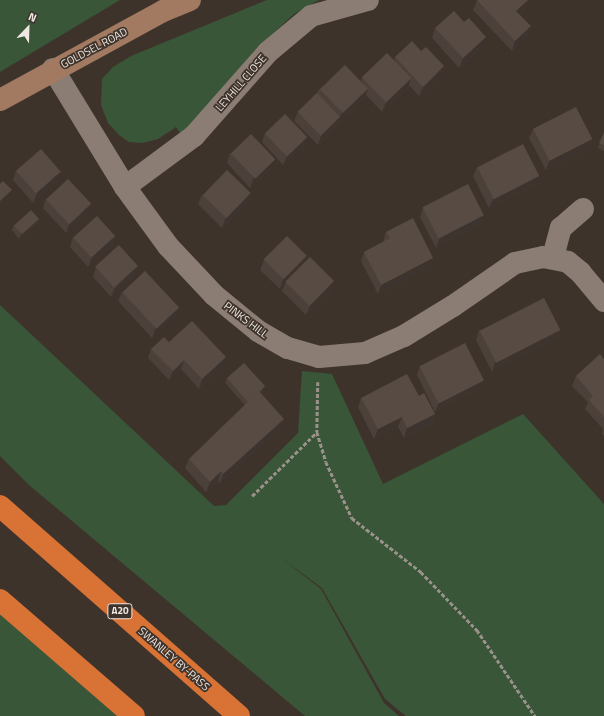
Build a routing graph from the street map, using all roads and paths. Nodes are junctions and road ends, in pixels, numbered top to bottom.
1 (190, 0) edge
2 (368, 0) edge
3 (161, 5) edge
4 (53, 69) junction
5 (0, 100) edge
6 (124, 187) junction
7 (583, 209) dead end
8 (553, 257) junction
9 (604, 302) edge
10 (319, 357) junction
11 (317, 432) junction
12 (252, 496) dead end
13 (0, 506) edge
14 (0, 600) edge
15 (134, 716) edge
16 (239, 716) edge
17 (535, 716) edge

1 - 3 main road, GOLDSEL ROAD
2 - 6 street, LEYHILL CLOSE
3 - 4 main road, GOLDSEL ROAD
4 - 5 main road, GOLDSEL ROAD
4 - 6 street, PINKS HILL
6 - 10 street, PINKS HILL
7 - 8 street
8 - 9 street
8 - 10 street, PINKS HILL
10 - 11 path
11 - 12 path
11 - 17 path
13 - 16 highway, SWANLEY BY-PASS / A20
14 - 15 highway

